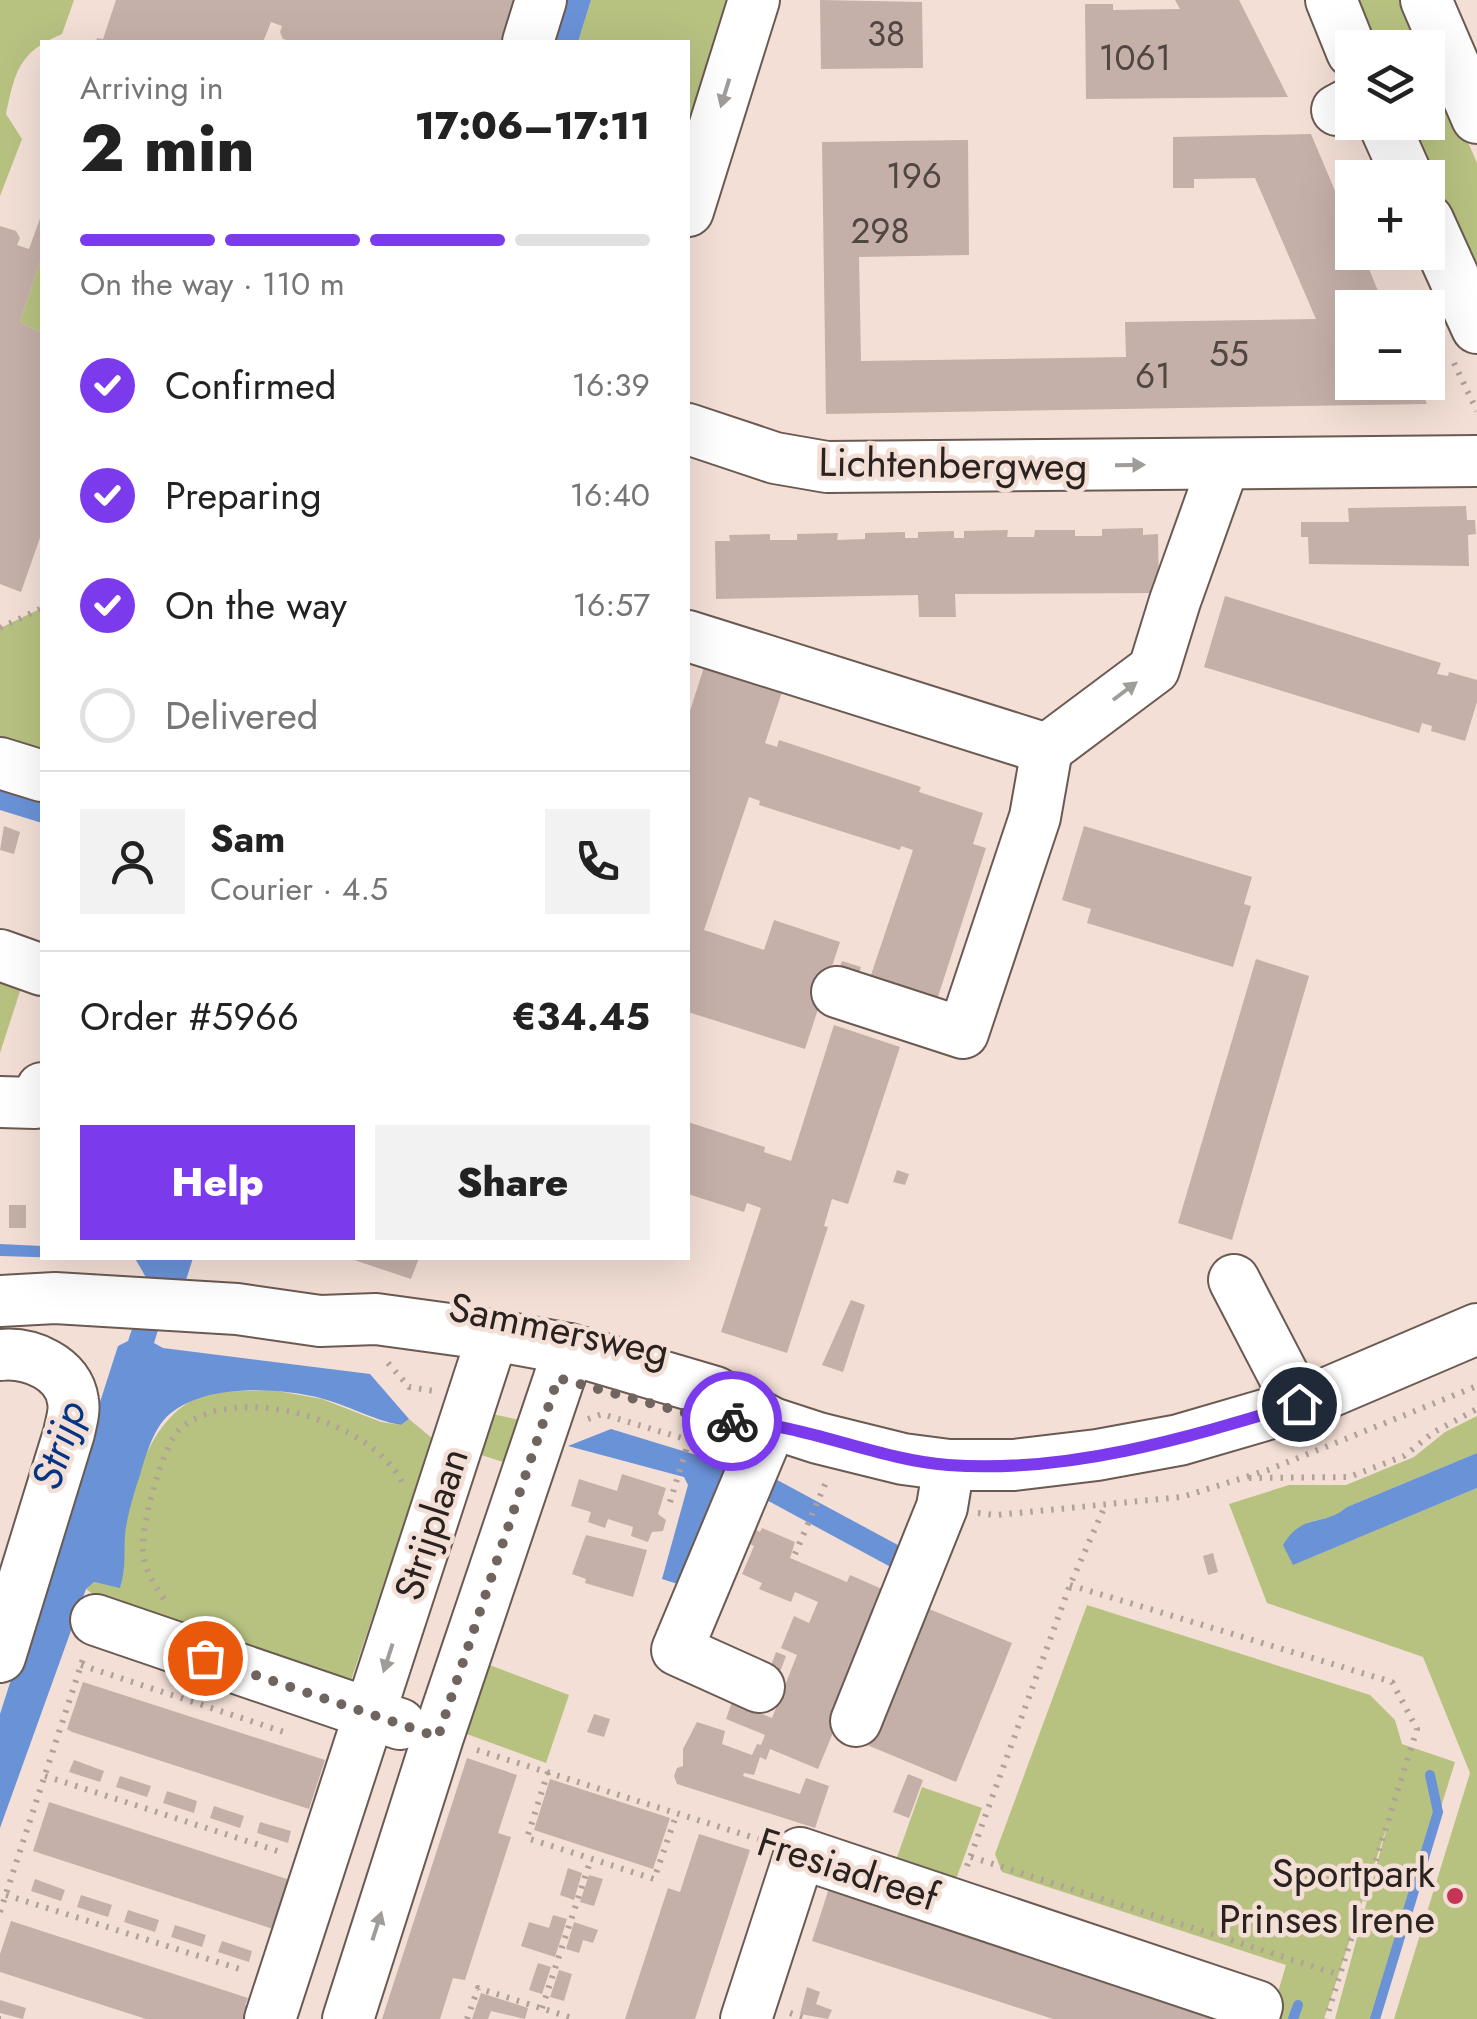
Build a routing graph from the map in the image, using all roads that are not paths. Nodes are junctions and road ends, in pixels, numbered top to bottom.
1 (541, 0) edge
2 (754, 0) edge
3 (1331, 0) edge
4 (1426, 0) edge
5 (1343, 30) edge
6 (529, 40) edge
7 (1477, 118) edge
8 (690, 205) edge
9 (1445, 257) edge
10 (1477, 328) edge
11 (690, 431) edge
12 (1477, 461) edge
13 (1224, 464) junction
14 (690, 637) edge
15 (1047, 749) junction
16 (0, 763) edge
17 (40, 775) edge
18 (0, 955) edge
19 (40, 969) edge
20 (837, 992) dead end
21 (40, 1092) edge
22 (0, 1102) edge
23 (1234, 1280) dead end
24 (0, 1301) edge
25 (1477, 1329) edge
26 (489, 1348) junction
27 (0, 1355) edge
28 (563, 1363) junction
29 (1299, 1404) junction
30 (772, 1423) junction
31 (950, 1465) junction
32 (88, 1643) road end
33 (0, 1658) edge
34 (759, 1687) dead end
35 (856, 1722) dead end
36 (363, 1734) junction
37 (438, 1737) junction
38 (276, 2000) edge
39 (1255, 2013) edge
40 (348, 2019) edge
41 (746, 2019) edge

1 - 6 street
2 -> 8 street
3 - 5 street
4 - 7 street
9 - 10 street
11 -> 13 street, Lichtenbergweg
12 - 13 street, Lichtenbergweg
15 -> 13 street
14 - 15 street
15 - 20 street
16 - 17 street
18 - 19 street
21 - 22 street
23 - 29 street
24 - 26 street, Sammersweg
25 - 29 street, Sammersweg
26 - 28 street, Sammersweg
26 -> 36 street, Strijplaan
27 - 33 street
28 - 30 street, Sammersweg
28 - 37 street, Strijplaan
29 - 31 street, Sammersweg
30 - 31 street, Sammersweg
30 - 34 street
31 - 35 street
32 - 36 street
36 - 37 street
36 - 38 street, Strijplaan
40 -> 37 street, Strijplaan
39 - 41 street, Fresiadreef

